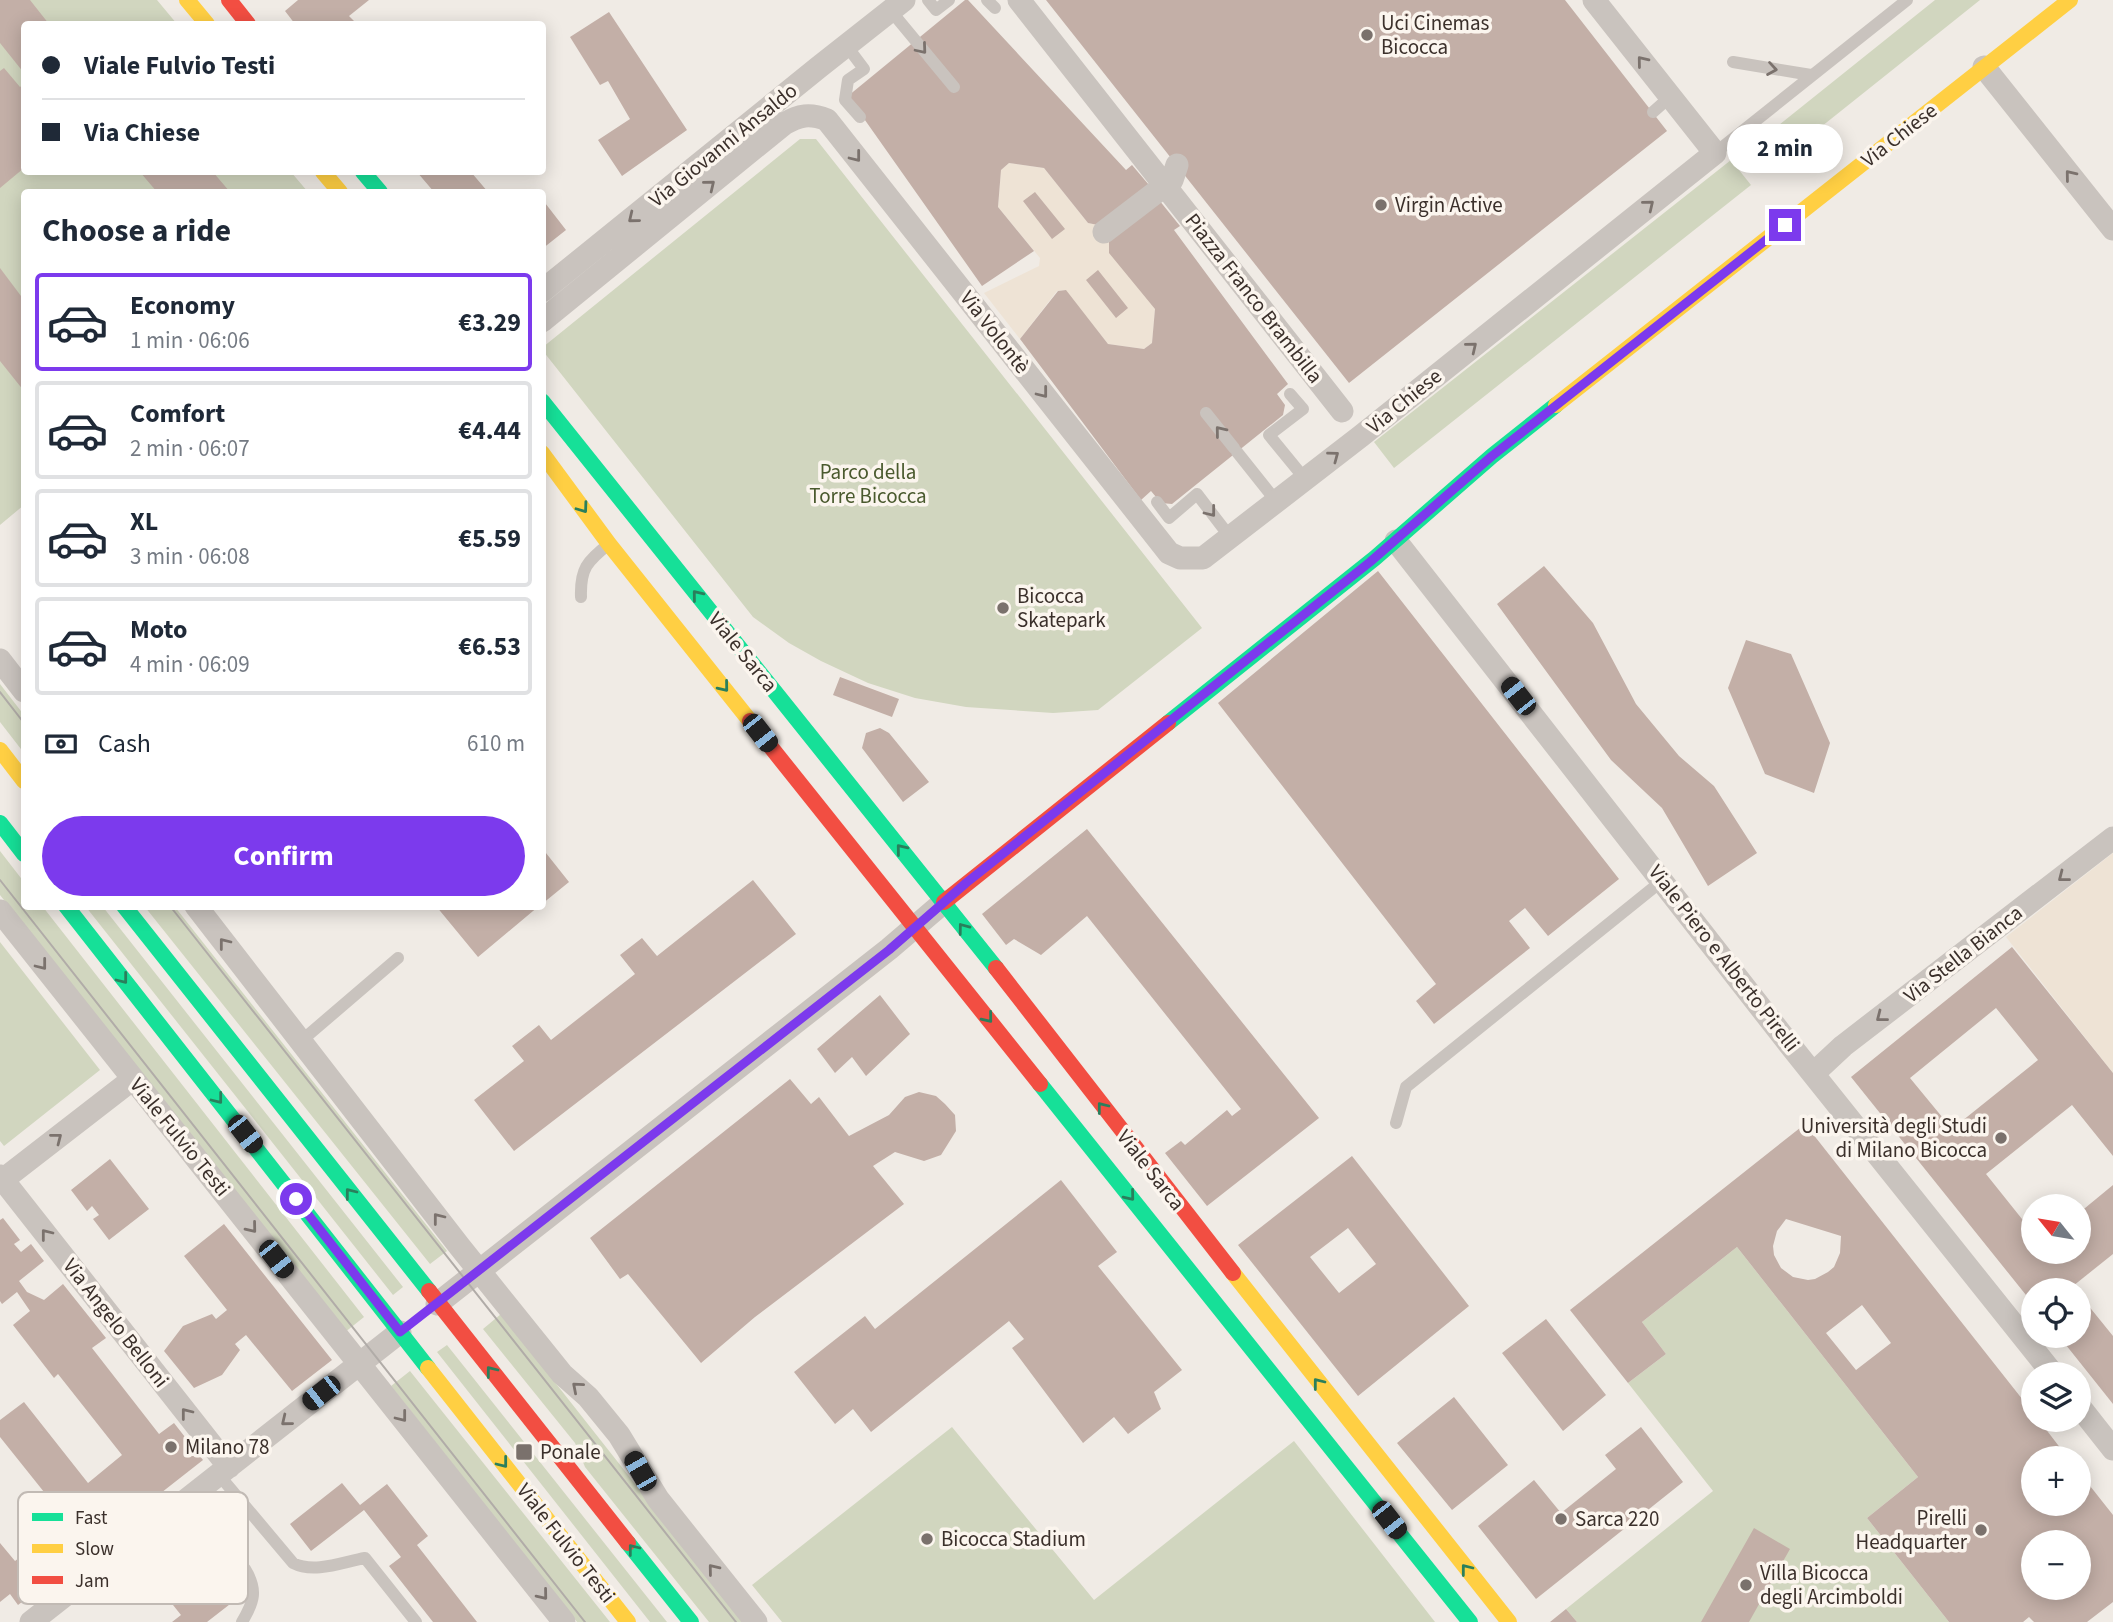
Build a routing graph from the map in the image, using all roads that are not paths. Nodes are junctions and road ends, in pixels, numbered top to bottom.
1 (187, 0) edge
2 (229, 0) edge
3 (928, 0) edge
4 (949, 0) edge
5 (1019, 0) edge
6 (1594, 0) edge
7 (1907, 0) edge
8 (2070, 0) edge
9 (898, 5) edge
10 (204, 21) edge
11 (246, 21) edge
12 (846, 45) junction
13 (1733, 62) dead end
14 (819, 66) junction
15 (1984, 67) junction
16 (1811, 75) junction
17 (954, 87) dead end
18 (1671, 96) junction
19 (1653, 112) dead end
20 (860, 117) dead end
21 (827, 120) junction
22 (1715, 153) junction
23 (326, 175) edge
24 (366, 175) edge
25 (1175, 177) junction
26 (337, 189) edge
27 (377, 189) edge
28 (2113, 229) edge
29 (1104, 232) dead end
30 (546, 288) edge
31 (546, 318) edge
32 (1290, 394) dead end
33 (546, 406) edge
34 (1342, 411) dead end
35 (1206, 413) dead end
36 (546, 458) edge
37 (1305, 479) junction
38 (1276, 501) junction
39 (1157, 502) dead end
40 (1230, 537) junction
41 (1396, 541) junction
42 (610, 544) junction
43 (1203, 558) joint
44 (581, 597) dead end
45 (0, 660) edge
46 (21, 687) edge
47 (0, 750) edge
48 (21, 776) edge
49 (0, 823) edge
50 (2113, 838) edge
51 (21, 850) edge
52 (1663, 880) junction
53 (944, 902) junction
54 (69, 910) edge
55 (127, 910) edge
56 (198, 910) edge
57 (0, 912) edge
58 (915, 927) junction
59 (398, 958) dead end
60 (300, 1042) junction
61 (1814, 1073) junction
62 (133, 1079) junction
63 (1396, 1124) dead end
64 (1, 1179) edge
65 (480, 1271) junction
66 (433, 1307) junction
67 (404, 1329) junction
68 (2043, 1362) edge
69 (359, 1363) junction
70 (2091, 1421) edge
71 (1348, 1445) junction
72 (2113, 1449) edge
73 (224, 1471) junction
74 (197, 1492) edge
75 (240, 1492) edge
76 (248, 1503) edge
77 (248, 1574) edge
78 (54, 1604) edge
79 (31, 1622) edge
80 (242, 1622) edge
81 (416, 1622) edge
82 (564, 1622) edge
83 (628, 1622) edge
84 (691, 1622) edge
85 (756, 1622) edge
86 (1470, 1622) edge
87 (1508, 1622) edge

1 - 10 street
2 - 11 street
3 - 4 lane
5 - 25 street, Piazza Franco Brambilla
18 -> 6 street
7 - 16 lane, Via Chiese
8 - 15 street, Via Chiese
9 - 12 street, Via Giovanni Ansaldo
9 -> 17 lane
12 - 14 street, Via Giovanni Ansaldo
12 - 20 lane
13 -> 16 lane
14 - 21 street, Via Volontè
14 -> 30 street, Via Giovanni Ansaldo
28 -> 15 street
15 - 41 street, Via Chiese
16 - 22 lane, Via Chiese
18 - 19 lane
18 - 22 street
31 -> 21 street, Via Giovanni Ansaldo
21 -> 43 street, Via Volontè
37 -> 22 street, Via Chiese
23 - 26 street
24 - 27 street
25 - 29 street
25 - 34 street, Piazza Franco Brambilla
32 - 37 lane
53 -> 33 street, Viale Sarca
38 -> 35 lane
36 -> 42 street, Viale Sarca
37 - 38 street, Via Chiese
38 - 40 street, Via Chiese
39 -> 40 lane
40 - 43 street, Via Chiese
41 - 52 street, Viale Piero e Alberto Pirelli
41 - 53 street, Via Chiese
42 - 44 lane
42 -> 58 street, Viale Sarca
45 - 46 street
47 - 48 street
49 - 51 street
50 -> 61 street, Via Stella Bianca
52 - 61 street, Viale Piero e Alberto Pirelli
52 - 63 lane
53 - 58 street
71 -> 53 street, Viale Sarca
54 -> 67 street, Viale Fulvio Testi
66 -> 55 street
60 -> 56 street
57 -> 62 street, Viale Fulvio Testi
58 - 65 street
58 -> 71 street, Viale Sarca
59 - 60 lane
65 -> 60 street
61 - 68 street, Viale Piero e Alberto Pirelli
64 -> 62 street
62 -> 69 street, Viale Fulvio Testi
73 -> 64 street, Via Angelo Belloni
65 - 66 street
85 -> 65 street
84 -> 66 street
67 - 69 street
67 -> 83 street, Viale Fulvio Testi
69 -> 73 street
69 -> 82 street, Viale Fulvio Testi
70 - 72 street
71 - 86 street, Viale Sarca
87 -> 71 street, Viale Sarca
73 - 74 street
73 - 75 lane
76 - 81 lane
77 - 80 lane
78 - 79 street

